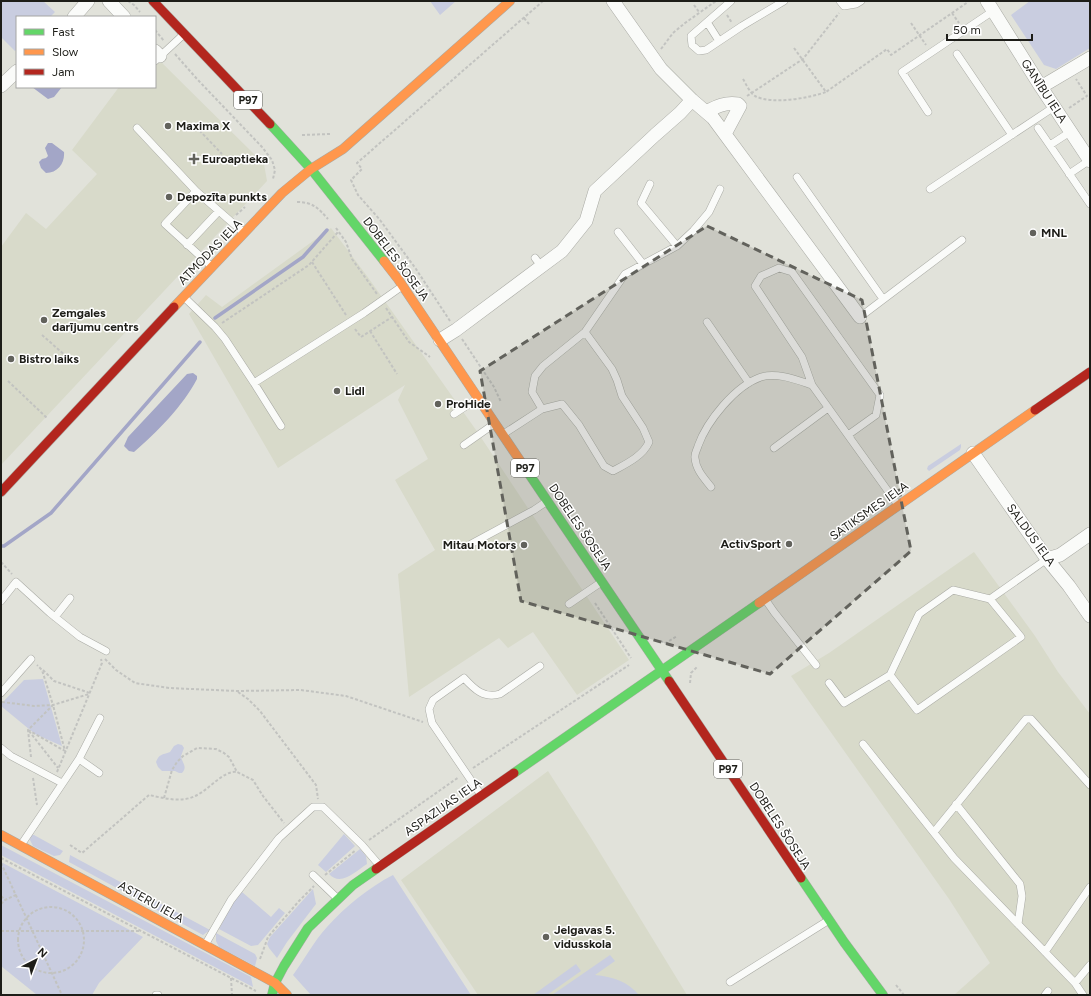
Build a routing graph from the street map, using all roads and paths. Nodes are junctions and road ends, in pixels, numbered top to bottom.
1 (88, 1) edge
2 (109, 1) edge
3 (128, 1) edge
4 (154, 1) edge
5 (510, 1) edge
6 (543, 1) edge
7 (613, 1) edge
8 (716, 1) edge
9 (732, 1) edge
10 (784, 1) edge
11 (861, 1) edge
12 (968, 2) edge
13 (842, 3) edge
14 (694, 5) dead end
15 (990, 6) edge
16 (723, 9) junction
17 (141, 13) dead end
18 (700, 13) junction
19 (952, 13) junction
20 (75, 16) edge
21 (123, 16) edge
22 (524, 18) junction
23 (706, 22) junction
24 (911, 23) dead end
25 (529, 24) dead end
26 (737, 29) junction
27 (963, 30) junction
28 (156, 31) edge
29 (184, 33) junction
30 (919, 35) junction
31 (719, 41) junction
32 (169, 47) junction
33 (794, 48) dead end
34 (931, 52) junction
35 (957, 54) dead end
36 (157, 56) edge
37 (654, 58) junction
38 (1090, 58) edge
39 (803, 59) junction
40 (1070, 69) junction
41 (16, 72) edge
42 (743, 79) dead end
43 (1, 86) edge
44 (1041, 87) junction
45 (826, 92) junction
46 (753, 93) junction
47 (1089, 96) edge
48 (692, 100) junction
49 (738, 104) junction
50 (1057, 111) junction
51 (706, 112) junction
52 (928, 112) dead end
53 (202, 126) dead end
54 (137, 128) dead end
55 (1038, 128) dead end
56 (298, 131) dead end
57 (1070, 132) junction
58 (330, 134) dead end
59 (725, 134) junction
60 (1012, 135) junction
61 (1050, 145) junction
62 (222, 154) dead end
63 (210, 156) dead end
64 (215, 161) dead end
65 (1090, 161) edge
66 (311, 169) junction
67 (1069, 174) junction
68 (798, 177) dead end
69 (273, 181) dead end
70 (650, 184) dead end
71 (720, 189) dead end
72 (930, 189) dead end
73 (196, 191) junction
74 (358, 195) dead end
75 (292, 203) dead end
76 (1090, 204) edge
77 (218, 212) junction
78 (329, 220) dead end
79 (338, 232) dead end
80 (618, 232) dead end
81 (244, 233) junction
82 (962, 240) dead end
83 (187, 245) junction
84 (677, 246) junction
85 (312, 261) junction
86 (643, 264) junction
87 (212, 267) junction
88 (403, 286) junction
89 (184, 297) junction
90 (883, 299) junction
91 (392, 317) dead end
92 (860, 317) joint
93 (350, 322) junction
94 (707, 322) dead end
95 (215, 327) junction
96 (370, 331) junction
97 (584, 332) junction
98 (42, 335) dead end
99 (440, 340) junction
100 (75, 364) dead end
101 (1090, 372) edge
102 (397, 374) dead end
103 (8, 381) dead end
104 (254, 383) junction
105 (749, 383) junction
106 (812, 385) junction
107 (479, 398) junction
108 (828, 408) junction
109 (542, 409) junction
110 (454, 414) dead end
111 (48, 419) dead end
112 (495, 423) junction
113 (281, 426) dead end
114 (503, 434) junction
115 (848, 435) junction
116 (464, 444) dead end
117 (774, 448) dead end
118 (973, 453) junction
119 (711, 487) dead end
120 (1, 492) edge
121 (548, 501) junction
122 (898, 506) junction
123 (1090, 534) edge
124 (471, 544) dead end
125 (1047, 559) junction
126 (602, 582) junction
127 (70, 598) dead end
128 (765, 599) junction
129 (990, 599) junction
130 (1, 601) edge
131 (569, 604) dead end
132 (1090, 616) edge
133 (55, 617) junction
134 (677, 636) dead end
135 (658, 640) dead end
136 (103, 652) joint
137 (101, 658) dead end
138 (31, 659) joint
139 (629, 665) dead end
140 (816, 665) dead end
141 (540, 666) dead end
142 (698, 666) dead end
143 (42, 670) junction
144 (661, 670) junction
145 (890, 675) junction
146 (690, 679) dead end
147 (829, 683) dead end
148 (237, 691) junction
149 (1, 693) edge
150 (90, 693) junction
151 (1, 702) edge
152 (53, 705) junction
153 (100, 718) dead end
154 (432, 723) junction
155 (28, 730) junction
156 (863, 744) dead end
157 (1, 748) edge
158 (65, 751) junction
159 (79, 759) junction
160 (32, 768) junction
161 (58, 768) junction
162 (237, 772) junction
163 (466, 772) junction
164 (100, 773) dead end
165 (52, 778) junction
166 (62, 783) junction
167 (1090, 785) edge
168 (482, 795) junction
169 (164, 798) junction
170 (42, 802) dead end
171 (956, 804) junction
172 (320, 807) junction
173 (289, 829) junction
174 (934, 832) junction
175 (1, 835) edge
176 (21, 845) junction
177 (70, 845) dead end
178 (362, 845) junction
179 (1, 858) edge
180 (1, 863) edge
181 (380, 866) junction
182 (313, 875) dead end
183 (320, 881) junction
184 (1090, 887) edge
185 (16, 895) junction
186 (1, 896) edge
187 (338, 899) junction
188 (5, 900) junction
189 (1, 904) edge
190 (27, 918) junction
191 (829, 920) junction
192 (1018, 924) junction
193 (140, 930) junction
194 (1, 931) edge
195 (20, 931) junction
196 (33, 931) junction
197 (83, 931) junction
198 (204, 945) junction
199 (261, 952) dead end
200 (1045, 952) junction
201 (1090, 965) edge
202 (52, 973) junction
203 (231, 978) junction
204 (730, 982) dead end
205 (275, 983) junction
206 (1075, 983) junction
207 (256, 991) dead end
208 (62, 995) edge
209 (232, 995) edge
210 (272, 995) edge
211 (287, 995) edge
212 (883, 995) edge
213 (1083, 995) edge

1 - 20 street
2 - 21 street
3 - 17 path
4 - 29 main road, DOBELES ŠOSEJA / P97
5 - 66 main road, ATMODAS IELA
6 - 22 path
7 - 37 street
8 - 18 path
9 - 16 lane
10 - 26 lane
11 - 13 lane
12 - 19 path
13 - 39 path
14 - 18 path
15 - 27 lane
15 - 44 street, GANĪBU IELA
16 - 23 lane
16 - 26 path
18 - 37 path
19 - 27 path
19 - 30 path
22 - 25 path
22 - 74 path
23 - 31 lane
23 - 31 lane
24 - 30 path
26 - 31 lane
27 - 34 lane
28 - 32 path
29 - 32 lane
29 - 66 main road, DOBELES ŠOSEJA / P97
30 - 34 path
30 - 45 path
32 - 36 lane
32 - 69 path
33 - 39 path
34 - 52 lane
35 - 60 lane
37 - 48 street
38 - 40 street
39 - 45 path
39 - 46 path
40 - 44 street
40 - 47 path
41 - 43 street
42 - 46 path
44 - 50 street, GANĪBU IELA
45 - 46 path
46 - 49 path
47 - 50 path
48 - 51 street
48 - 99 street
49 - 51 street
49 - 59 street
50 - 57 street, GANĪBU IELA
50 - 60 lane
51 - 59 street
53 - 62 path
54 - 73 lane
55 - 61 lane
56 - 58 path
57 - 61 lane
57 - 65 street, GANĪBU IELA
59 - 92 street
60 - 72 lane
61 - 67 lane
63 - 64 path
65 - 67 lane
66 - 81 main road, ATMODAS IELA
66 - 88 main road, DOBELES ŠOSEJA / P97
67 - 76 lane
68 - 90 lane
70 - 84 lane
71 - 84 lane
73 - 77 lane
73 - 83 lane
75 - 78 path
77 - 81 lane
77 - 83 lane
79 - 85 path
80 - 86 lane
81 - 87 main road, ATMODAS IELA
82 - 90 lane
83 - 87 lane
84 - 86 lane
85 - 93 path
85 - 95 path
86 - 97 lane
87 - 89 main road, ATMODAS IELA
88 - 93 lane
88 - 99 main road, DOBELES ŠOSEJA / P97
89 - 95 lane
89 - 120 main road, ATMODAS IELA
90 - 92 lane
91 - 96 path
93 - 96 path
93 - 104 lane
94 - 105 lane
95 - 104 lane
96 - 102 path
97 - 109 lane
97 - 109 lane
98 - 100 path
99 - 107 main road, DOBELES ŠOSEJA / P97
101 - 118 main road, SATIKSMES IELA
103 - 111 path
104 - 113 lane
105 - 106 lane
105 - 119 lane
106 - 108 lane
106 - 115 lane
107 - 110 lane
107 - 112 main road, DOBELES ŠOSEJA / P97
108 - 115 lane
108 - 117 lane
109 - 114 lane
112 - 114 main road, DOBELES ŠOSEJA / P97
112 - 116 lane
114 - 121 main road, DOBELES ŠOSEJA / P97
115 - 122 lane
118 - 122 main road, SATIKSMES IELA
118 - 125 street, SALDUS IELA
121 - 124 lane
121 - 126 main road, DOBELES ŠOSEJA / P97
122 - 128 main road, SATIKSMES IELA
123 - 125 street
125 - 129 lane
125 - 132 street, SALDUS IELA
126 - 131 lane
126 - 144 main road, DOBELES ŠOSEJA / P97
127 - 133 lane
128 - 140 lane
128 - 144 main road, SATIKSMES IELA
129 - 145 lane
129 - 145 lane
130 - 133 lane
133 - 136 lane
134 - 135 path
136 - 148 path
137 - 150 path
138 - 143 path
138 - 149 lane
139 - 163 path
141 - 154 lane
142 - 146 path
143 - 150 path
143 - 152 path
144 - 168 main road, ASPAZIJAS IELA
144 - 191 main road, DOBELES ŠOSEJA / P97
145 - 147 lane
148 - 154 path
148 - 172 path
150 - 152 path
150 - 158 path
151 - 152 path
152 - 155 path
152 - 158 path
153 - 159 lane
154 - 163 lane
155 - 158 path
155 - 160 path
155 - 161 path
156 - 174 lane
157 - 160 lane
158 - 161 path
159 - 164 lane
159 - 166 lane
160 - 165 lane
160 - 170 path
161 - 165 path
162 - 169 path
162 - 169 path
162 - 173 path
163 - 168 lane
163 - 178 path
165 - 166 lane
166 - 176 lane
167 - 171 lane
168 - 181 main road, ASPAZIJAS IELA
169 - 177 path
171 - 174 lane
171 - 192 lane
172 - 173 lane
172 - 178 lane
173 - 198 lane
174 - 192 lane
175 - 176 main road, ASTERU IELA
176 - 198 main road, ASTERU IELA
178 - 181 lane
178 - 183 path
179 - 193 path
180 - 185 path
181 - 187 main road, ASPAZIJAS IELA
182 - 183 lane
183 - 187 lane
183 - 199 path
184 - 200 lane
185 - 188 path
185 - 190 path
186 - 188 path
187 - 205 main road, ASPAZIJAS IELA
188 - 189 path
190 - 195 path
190 - 196 path
190 - 197 path
191 - 204 lane
191 - 212 main road, DOBELES ŠOSEJA / P97
192 - 200 lane
193 - 197 path
193 - 203 path
194 - 195 path
195 - 196 path
195 - 202 path
196 - 197 path
196 - 202 path
197 - 202 path
198 - 205 main road, ASTERU IELA
200 - 206 lane
201 - 206 lane
202 - 208 path
203 - 207 path
203 - 209 path
205 - 210 main road, ASPAZIJAS IELA
205 - 211 main road, ASTERU IELA
206 - 213 lane

